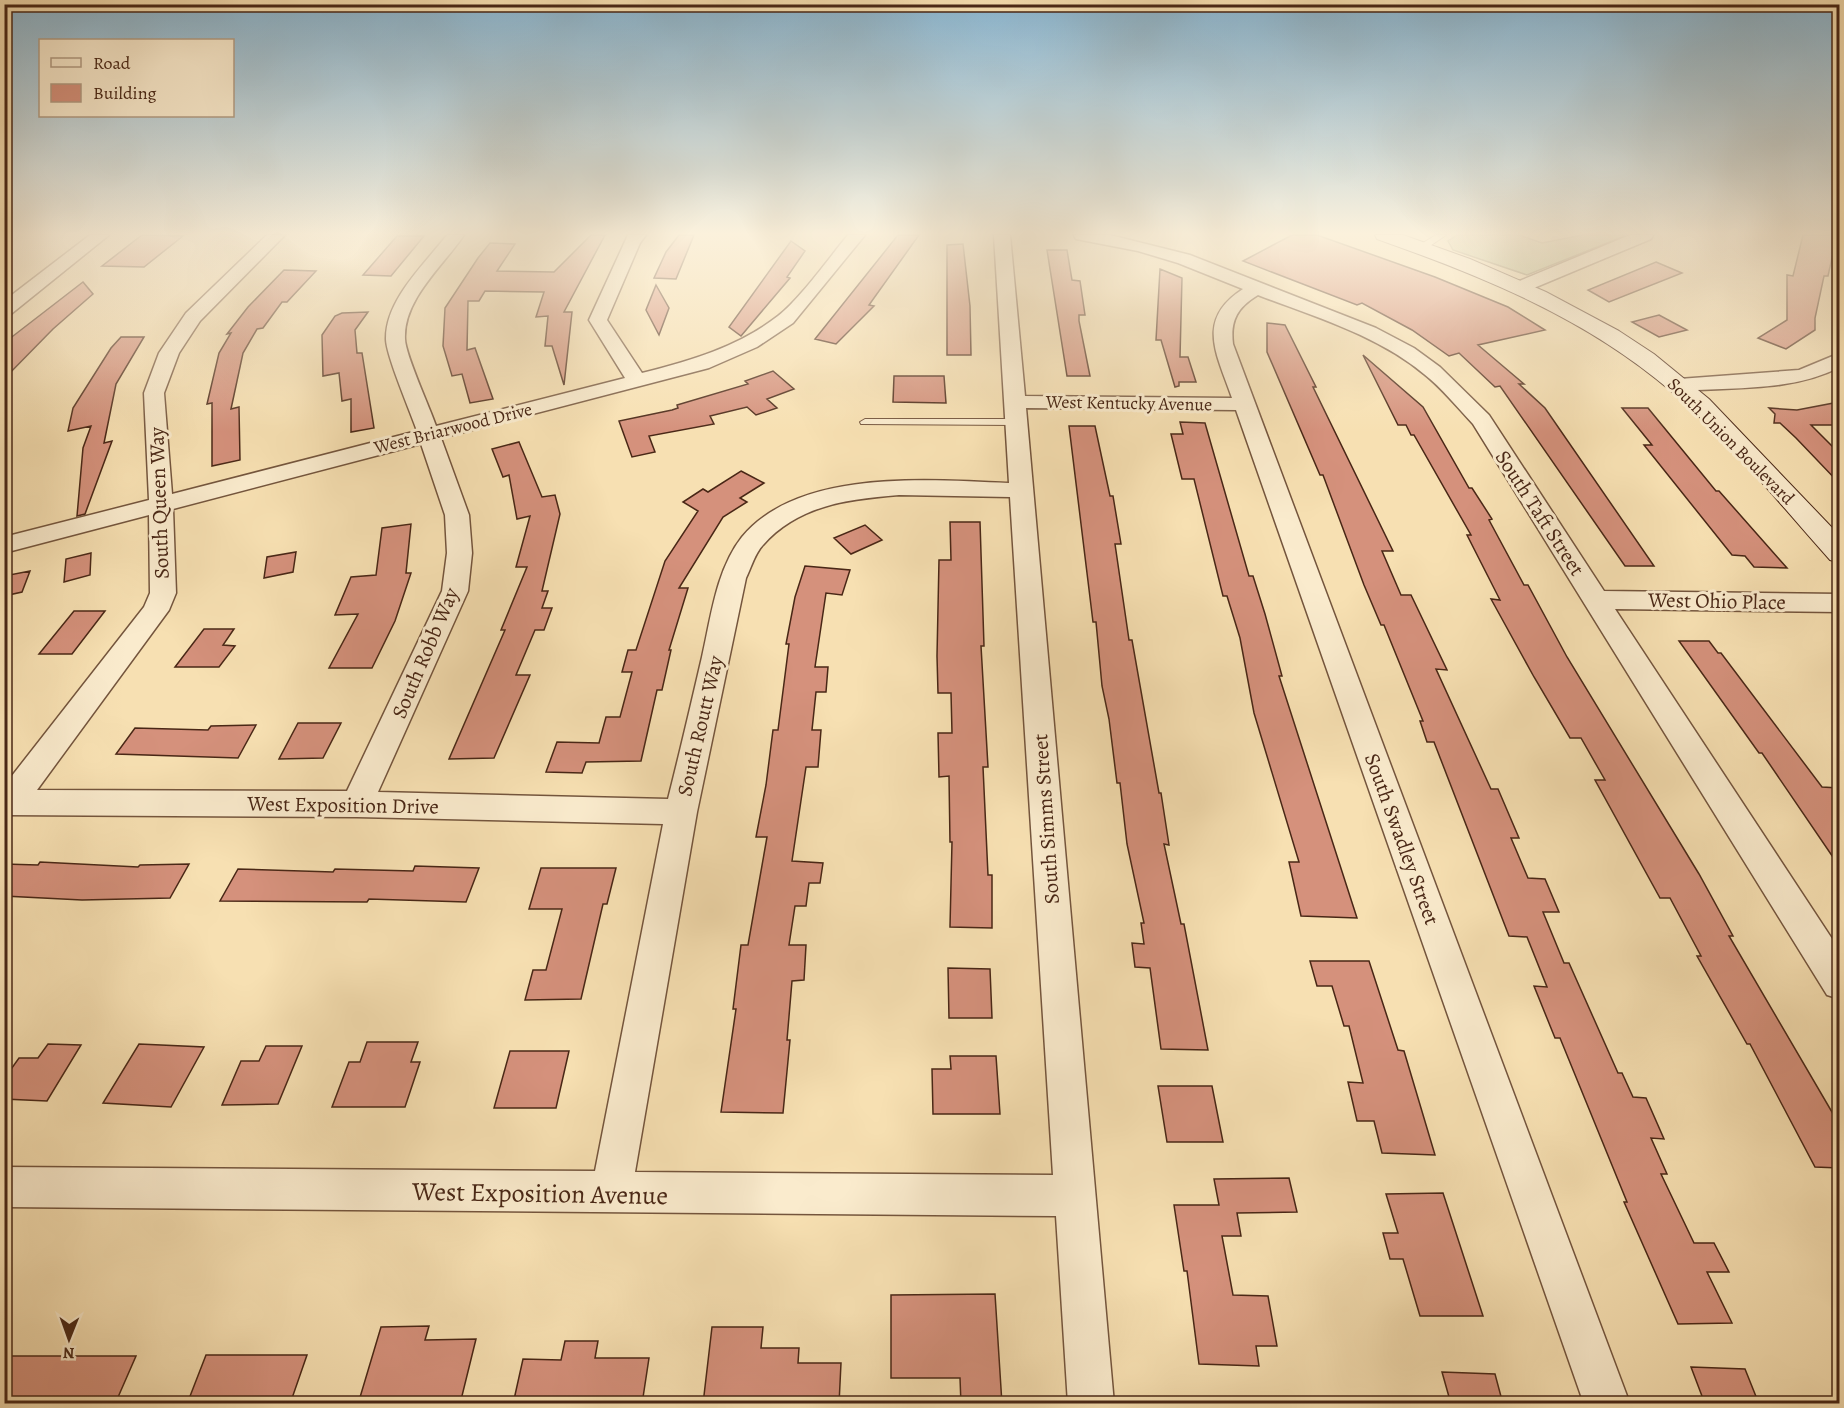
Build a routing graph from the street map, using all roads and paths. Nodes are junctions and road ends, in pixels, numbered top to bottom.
1 (16, 301) edge
2 (210, 301) edge
3 (407, 301) edge
4 (606, 301) edge
5 (803, 301) edge
6 (1007, 301) edge
7 (1237, 301) edge
8 (1290, 301) edge
9 (1550, 301) edge
10 (4, 310) edge
11 (1839, 359) edge
12 (637, 381) junction
13 (1679, 385) junction
14 (1245, 404) junction
15 (1015, 412) junction
16 (865, 422) dead end
17 (429, 434) junction
18 (1021, 490) junction
19 (161, 503) junction
20 (4, 544) edge
21 (1839, 554) edge
22 (1595, 600) junction
23 (1839, 603) edge
24 (7, 802) edge
25 (357, 804) junction
26 (681, 812) junction
27 (1839, 983) edge
28 (4, 1187) edge
29 (611, 1194) junction
30 (1075, 1196) junction
31 (1091, 1404) edge
32 (1607, 1404) edge

1 - 10 street
2 - 19 street, South Queen Way
3 - 17 street, South Robb Way
4 - 12 street
5 - 12 street, West Briarwood Drive
6 - 15 street, South Simms Street
7 - 14 street, South Swadley Street
8 - 22 street, South Taft Street
9 - 13 main road, South Union Boulevard
11 - 13 street
12 - 17 street, West Briarwood Drive
13 - 21 main road, South Union Boulevard
14 - 15 street, West Kentucky Avenue
14 - 32 street, South Swadley Street
15 - 16 lane
15 - 18 street, South Simms Street
17 - 19 street, West Briarwood Drive
17 - 25 street, South Robb Way
18 - 26 street, South Routt Way
18 - 30 street, South Simms Street
19 - 20 street, West Briarwood Drive
19 - 24 street, South Queen Way
22 - 23 street, West Ohio Place
22 - 27 street, South Taft Street
24 - 25 street, West Exposition Drive
25 - 26 street, West Exposition Drive
26 - 29 street, South Routt Way
28 - 29 street, West Exposition Avenue
29 - 30 street, West Exposition Avenue
30 - 31 street, South Simms Street

